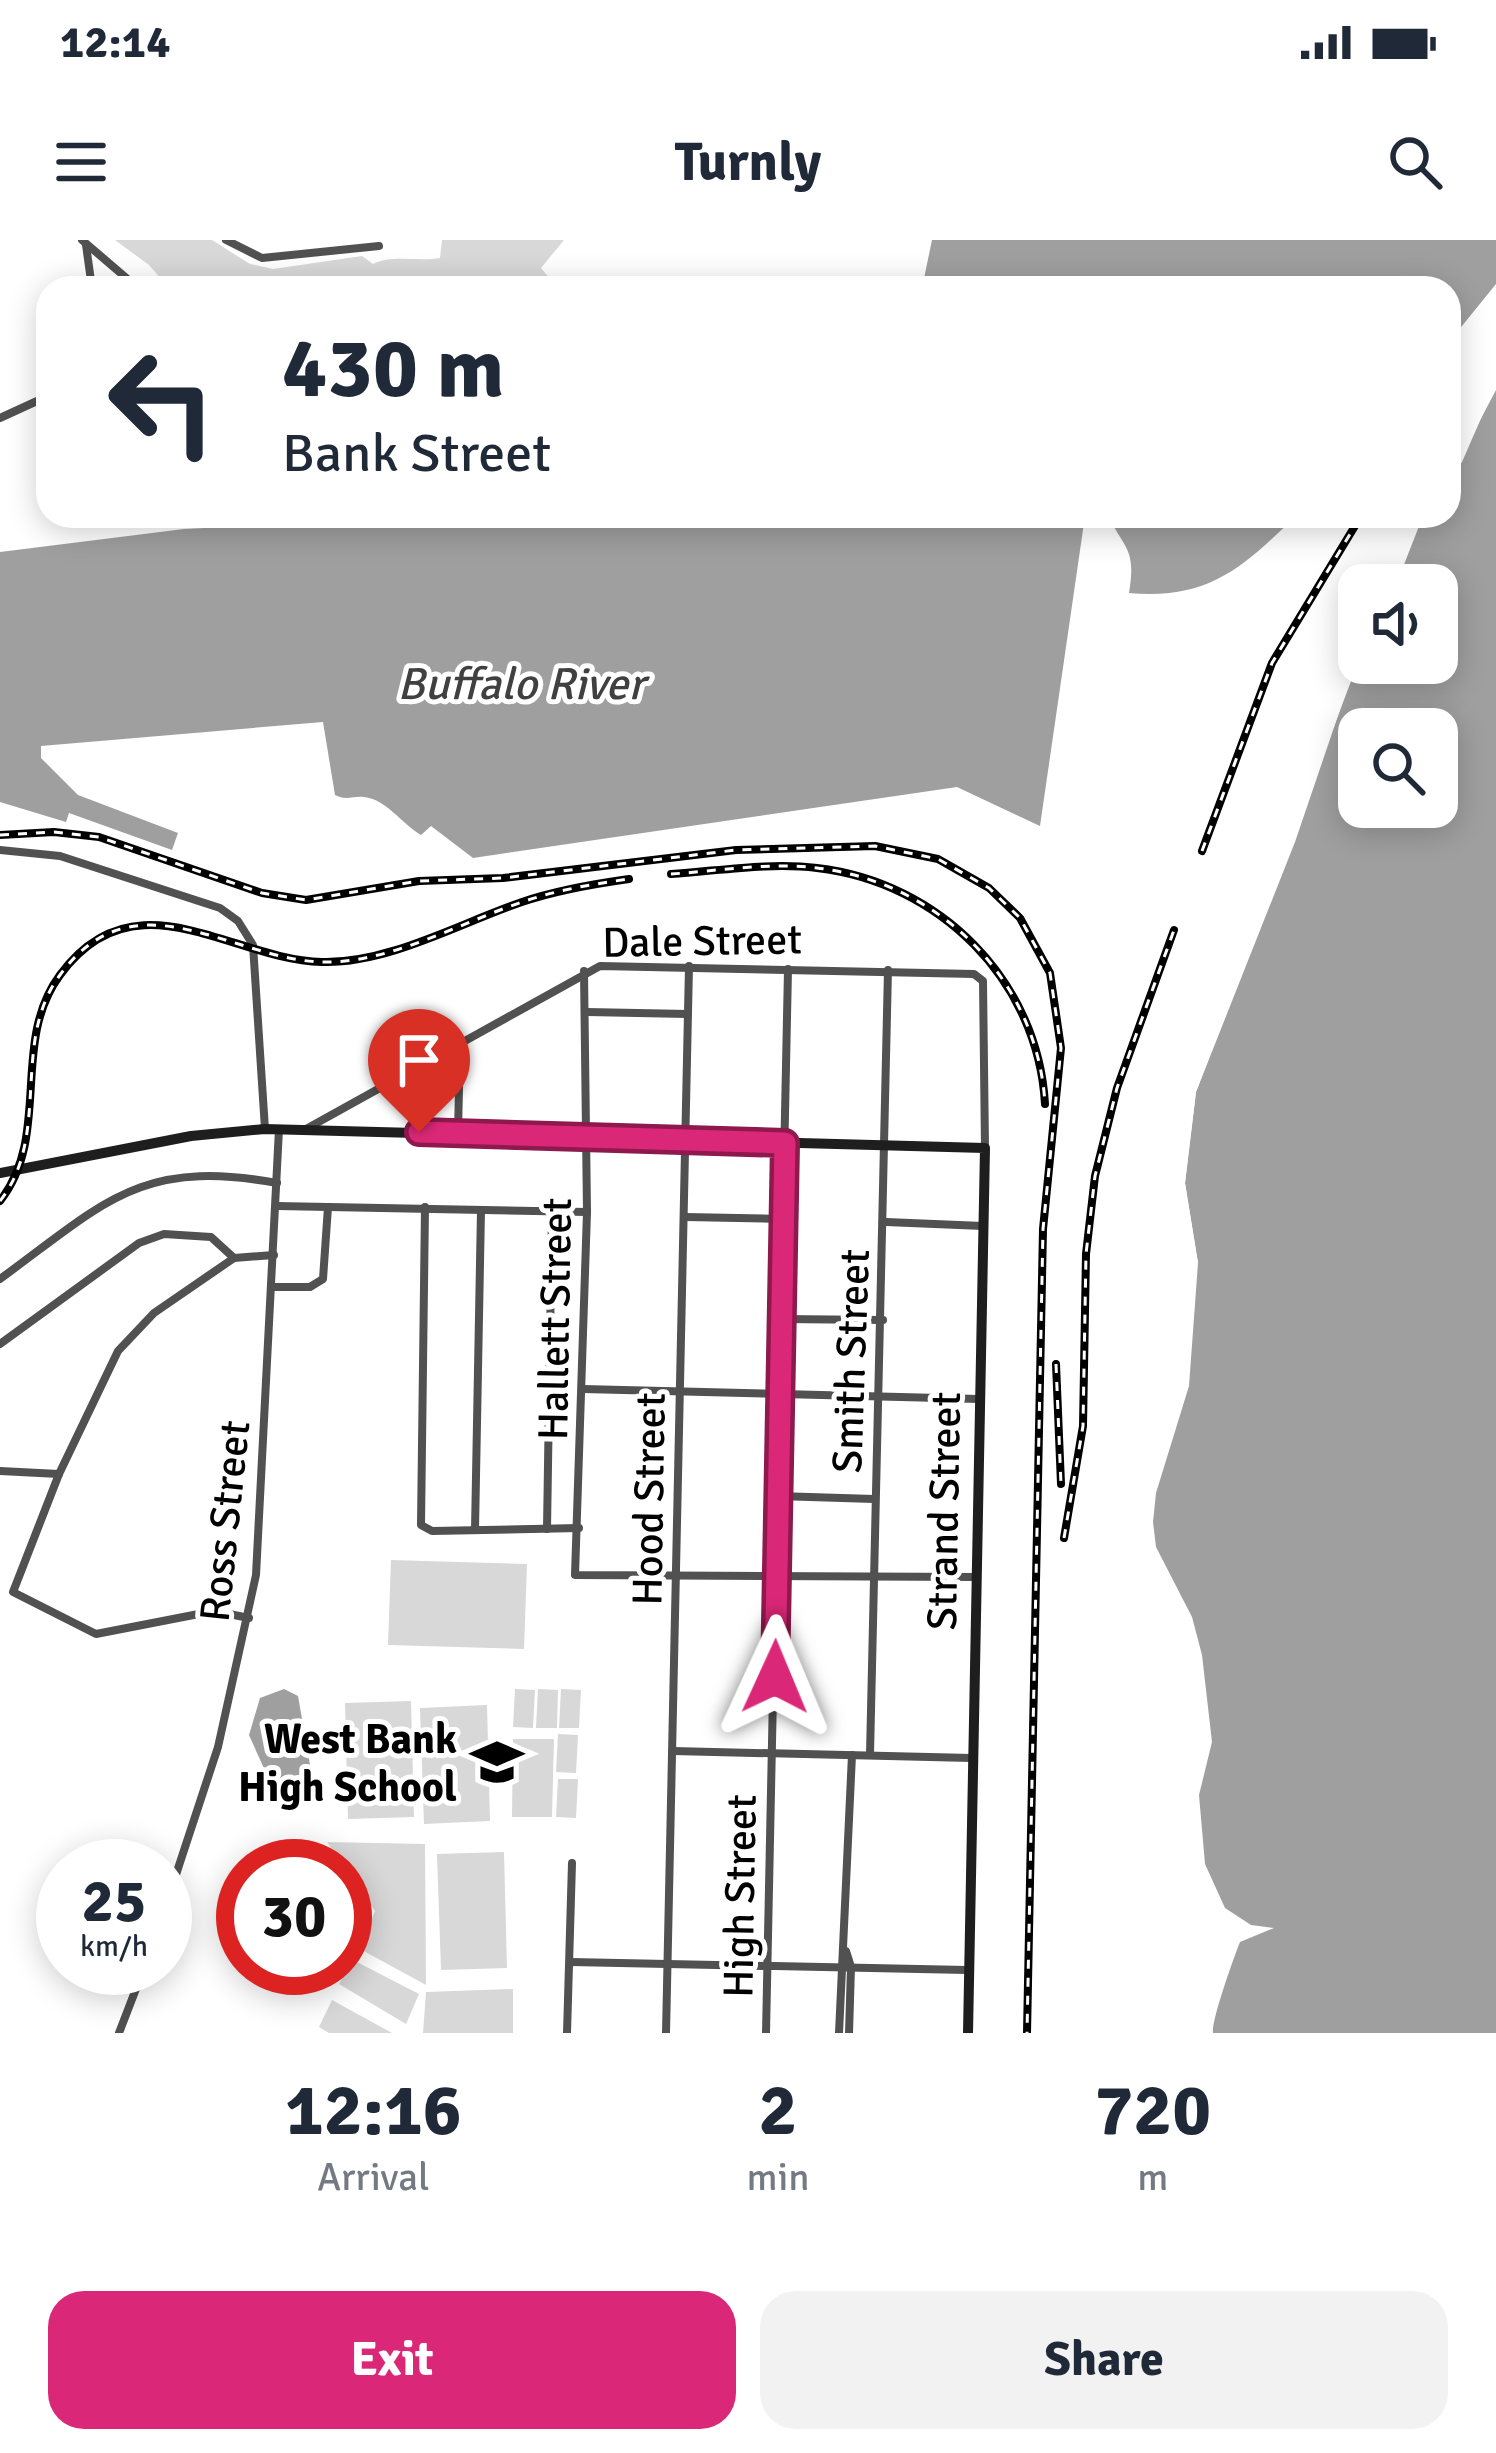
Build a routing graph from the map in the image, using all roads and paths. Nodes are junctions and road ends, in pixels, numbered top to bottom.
1 (226, 240) edge
2 (84, 242) edge
3 (380, 246) dead end
4 (90, 276) edge
5 (124, 276) edge
6 (36, 402) edge
7 (0, 418) edge
8 (0, 850) edge
9 (689, 966) junction
10 (788, 969) junction
11 (584, 970) junction
12 (888, 970) junction
13 (987, 992) joint
14 (587, 1012) junction
15 (688, 1014) junction
16 (460, 1041) junction
17 (272, 1129) junction
18 (305, 1130) junction
19 (458, 1133) junction
20 (587, 1134) junction
21 (684, 1138) junction
22 (785, 1143) junction
23 (888, 1147) junction
24 (985, 1148) junction
25 (0, 1173) edge
26 (277, 1184) junction
27 (277, 1206) junction
28 (328, 1207) junction
29 (424, 1208) junction
30 (481, 1210) junction
31 (552, 1211) junction
32 (586, 1212) junction
33 (685, 1217) junction
34 (784, 1219) junction
35 (886, 1222) junction
36 (983, 1226) junction
37 (274, 1255) junction
38 (234, 1258) junction
39 (0, 1279) edge
40 (272, 1287) junction
41 (781, 1319) junction
42 (883, 1320) junction
43 (0, 1344) edge
44 (583, 1389) junction
45 (680, 1391) junction
46 (779, 1394) junction
47 (881, 1396) junction
48 (979, 1399) junction
49 (0, 1471) edge
50 (59, 1474) junction
51 (777, 1496) junction
52 (874, 1499) junction
53 (547, 1528) junction
54 (579, 1528) junction
55 (475, 1530) junction
56 (674, 1577) junction
57 (874, 1577) junction
58 (974, 1577) junction
59 (777, 1578) junction
60 (249, 1618) junction
61 (673, 1751) junction
62 (773, 1752) junction
63 (870, 1754) junction
64 (852, 1755) junction
65 (971, 1758) junction
66 (189, 1839) edge
67 (572, 1863) dead end
68 (571, 1962) junction
69 (666, 1964) junction
70 (769, 1966) junction
71 (846, 1967) junction
72 (967, 1970) junction
73 (134, 1995) edge
74 (119, 2033) edge
75 (567, 2033) edge
76 (665, 2033) edge
77 (766, 2033) edge
78 (838, 2033) edge
79 (849, 2033) edge
80 (968, 2033) edge

1 - 3 street
2 - 4 street
2 - 5 street
6 - 7 street
8 - 17 street, Ross Street
9 - 10 street, Dale Street
9 - 11 street, Dale Street
9 - 15 street, Hood Street
10 - 12 street, Dale Street
10 - 22 street, High Street
11 - 14 street, Hallett Street
11 - 16 street, Dale Street
12 - 13 street, Dale Street
12 - 23 street, Smith Street
13 - 24 street, Strand Street
14 - 15 street
14 - 20 street, Hallett Street
15 - 21 street, Hood Street
16 - 18 street, Dale Street
16 - 19 street
17 - 18 street
17 - 25 street
17 - 26 street, Ross Street
18 - 19 street
19 - 20 street
20 - 21 street
20 - 32 street, Hallett Street
21 - 22 street
21 - 33 street, Hood Street
22 - 23 street
22 - 34 street, High Street
23 - 24 street
23 - 35 street, Smith Street
24 - 36 street, Strand Street
26 - 27 street, Ross Street
26 - 39 street
27 - 28 street
27 - 37 street, Ross Street
28 - 29 street
28 - 40 street
29 - 30 street
29 - 55 street
30 - 31 street
30 - 55 street
31 - 32 street
31 - 53 street
32 - 44 street, Hallett Street
33 - 34 street
33 - 45 street, Hood Street
34 - 41 street, High Street
35 - 36 street
35 - 42 street, Smith Street
36 - 48 street, Strand Street
37 - 38 street
37 - 40 street, Ross Street
38 - 43 street
38 - 50 street
40 - 60 street, Ross Street
41 - 42 street
41 - 46 street, High Street
42 - 47 street, Smith Street
44 - 45 street
44 - 54 street, Hallett Street
45 - 46 street
45 - 56 street, Hood Street
46 - 47 street
46 - 51 street, High Street
47 - 48 street
47 - 52 street, Smith Street
48 - 58 street, Strand Street
49 - 50 street
50 - 60 street
51 - 52 street
51 - 59 street, High Street
52 - 57 street, Smith Street
53 - 54 street
53 - 55 street
54 - 56 street, Hallett Street
56 - 59 street
56 - 61 street, Hood Street
57 - 58 street
57 - 59 street
57 - 63 street, Smith Street
58 - 65 street, Strand Street
59 - 62 street, High Street
60 - 66 street, Ross Street
61 - 62 street
61 - 69 street, Hood Street
62 - 64 street
62 - 70 street, High Street
63 - 64 street
63 - 65 street
64 - 71 street
65 - 72 street, Strand Street
67 - 68 street
68 - 69 street
68 - 75 street
69 - 70 street
69 - 76 street, Hood Street
70 - 71 street
70 - 77 street, High Street
71 - 72 street
71 - 78 street
71 - 79 street
72 - 80 street, Strand Street
73 - 74 street

